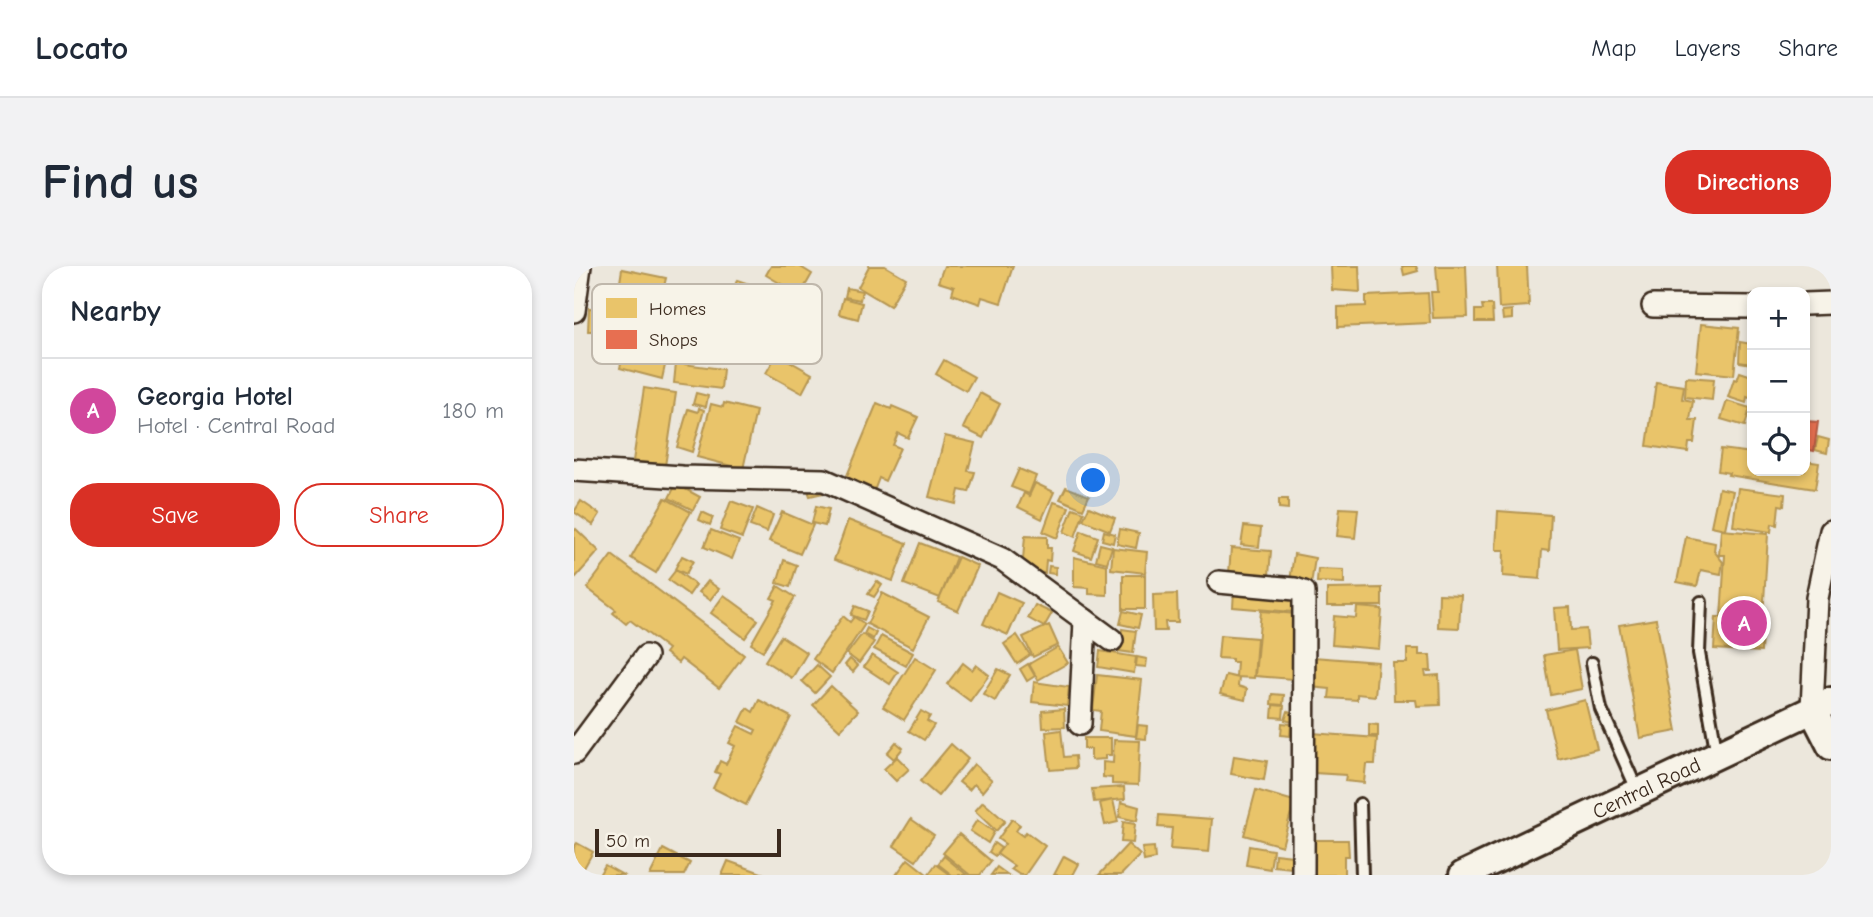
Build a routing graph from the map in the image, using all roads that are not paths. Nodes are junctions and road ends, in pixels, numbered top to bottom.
1 (580, 266) edge
2 (1831, 303) edge
3 (1810, 304) edge
4 (1653, 306) dead end
5 (1747, 307) edge
6 (574, 311) edge
7 (574, 470) edge
8 (1831, 531) edge
9 (1219, 582) dead end
10 (1702, 602) dead end
11 (1085, 620) junction
12 (1112, 640) dead end
13 (646, 656) dead end
14 (1592, 663) dead end
15 (1821, 705) edge
16 (1080, 724) dead end
17 (1831, 747) edge
18 (574, 753) edge
19 (1717, 755) junction
20 (1638, 792) junction
21 (1360, 804) dead end
22 (1471, 873) edge
23 (1303, 875) edge
24 (1362, 875) edge

1 - 6 street
2 - 3 street
4 - 5 street
7 - 11 street
8 - 15 street
9 - 23 street
10 - 19 lane
11 - 12 street
11 - 16 street
13 - 18 street
14 - 20 lane
15 - 17 street
15 - 19 street, Central Road
19 - 20 street, Central Road
20 - 22 street, Central Road
21 - 24 lane

